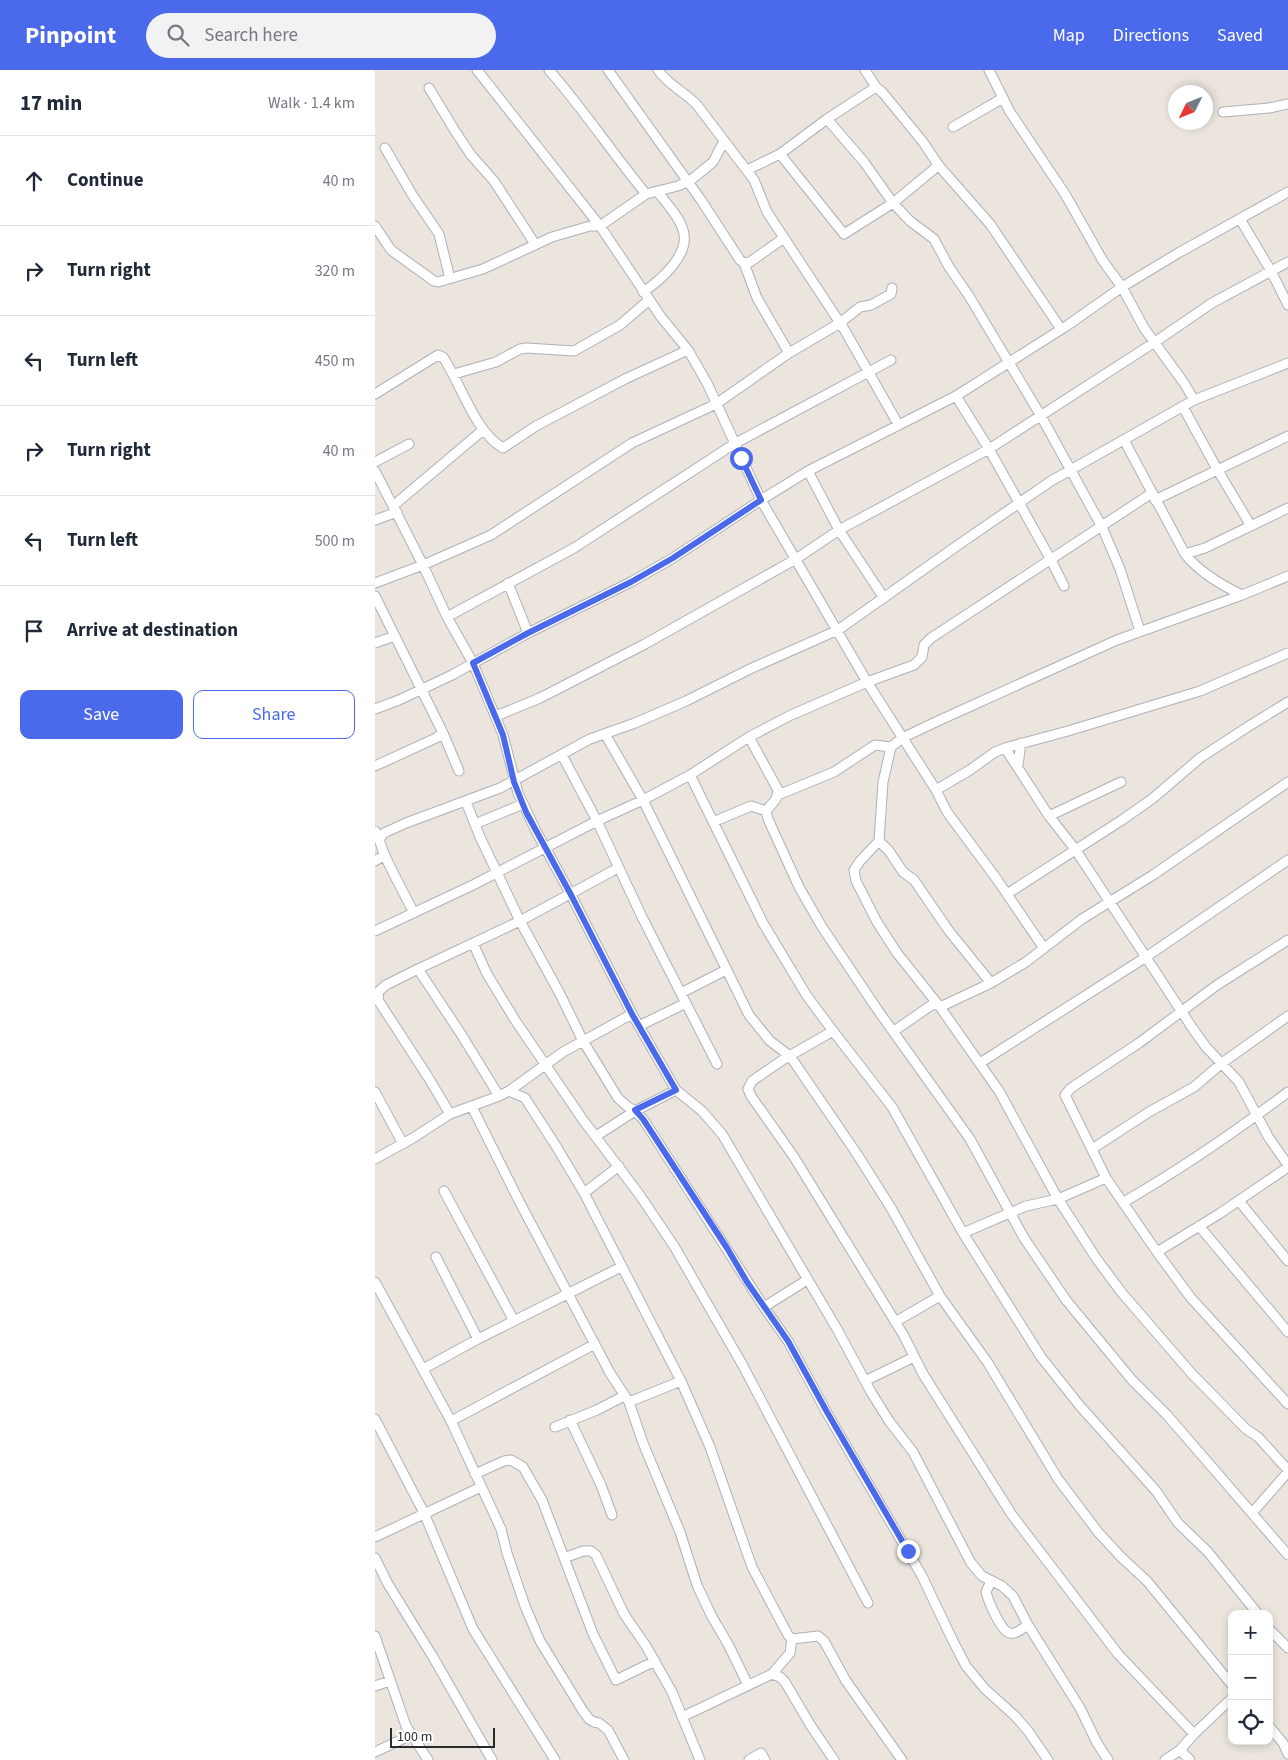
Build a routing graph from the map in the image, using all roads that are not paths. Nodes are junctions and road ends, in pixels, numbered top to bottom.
1 (477, 70) edge
2 (549, 70) edge
3 (608, 70) edge
4 (658, 70) edge
5 (865, 70) edge
6 (989, 70) edge
7 (876, 87) junction
8 (429, 88) dead end
9 (1003, 98) junction
10 (1288, 104) edge
11 (1223, 112) dead end
12 (827, 119) junction
13 (953, 127) dead end
14 (724, 141) junction
15 (385, 148) dead end
16 (780, 154) junction
17 (939, 165) junction
18 (747, 170) junction
19 (688, 181) junction
20 (657, 190) junction
21 (1288, 192) edge
22 (646, 194) junction
23 (893, 203) junction
24 (1240, 219) junction
25 (375, 226) edge
26 (600, 226) junction
27 (784, 238) junction
28 (535, 244) junction
29 (1288, 262) edge
30 (744, 263) junction
31 (1271, 271) junction
32 (450, 279) junction
33 (1122, 287) junction
34 (892, 288) dead end
35 (646, 296) junction
36 (1288, 305) edge
37 (840, 322) junction
38 (1061, 329) junction
39 (1155, 342) junction
40 (688, 350) junction
41 (789, 353) junction
42 (891, 360) dead end
43 (1288, 362) edge
44 (1009, 363) junction
45 (869, 372) junction
46 (454, 374) junction
47 (375, 394) edge
48 (956, 396) junction
49 (1194, 400) junction
50 (717, 404) junction
51 (1183, 406) junction
52 (1041, 416) junction
53 (898, 424) junction
54 (483, 430) junction
55 (1288, 436) edge
56 (1124, 440) junction
57 (409, 444) dead end
58 (734, 444) junction
59 (989, 448) junction
60 (375, 462) edge
61 (1217, 469) junction
62 (1071, 470) junction
63 (375, 471) edge
64 (808, 471) junction
65 (1153, 496) junction
66 (761, 500) junction
67 (1019, 504) junction
68 (1288, 508) edge
69 (395, 509) junction
70 (375, 520) edge
71 (1251, 526) junction
72 (1102, 527) junction
73 (839, 530) junction
74 (1185, 554) junction
75 (796, 559) junction
76 (1051, 560) junction
77 (423, 565) junction
78 (1288, 576) edge
79 (375, 583) edge
80 (508, 584) junction
81 (1063, 586) dead end
82 (375, 596) edge
83 (1242, 596) junction
84 (884, 598) junction
85 (447, 617) junction
86 (838, 630) junction
87 (1141, 631) junction
88 (528, 633) junction
89 (395, 636) junction
90 (375, 643) edge
91 (1288, 653) edge
92 (473, 663) junction
93 (867, 682) junction
94 (421, 689) junction
95 (1288, 702) edge
96 (375, 709) edge
97 (496, 716) junction
98 (443, 733) junction
99 (605, 734) junction
100 (749, 737) junction
101 (902, 738) junction
102 (1021, 743) junction
103 (891, 746) junction
104 (1005, 748) junction
105 (562, 754) junction
106 (1018, 765) junction
107 (375, 766) edge
108 (459, 771) dead end
109 (691, 775) junction
110 (514, 782) junction
111 (1121, 782) dead end
112 (1288, 782) edge
113 (936, 790) junction
114 (778, 795) junction
115 (643, 800) junction
116 (466, 802) junction
117 (523, 804) junction
118 (766, 811) junction
119 (1049, 816) junction
120 (597, 821) junction
121 (713, 822) junction
122 (475, 824) junction
123 (377, 834) edge
124 (879, 841) junction
125 (545, 846) junction
126 (1075, 850) junction
127 (385, 856) junction
128 (1288, 860) edge
129 (375, 861) edge
130 (618, 868) junction
131 (497, 872) junction
132 (570, 893) junction
133 (1007, 894) junction
134 (1109, 902) junction
135 (414, 913) junction
136 (520, 921) junction
137 (375, 932) edge
138 (1288, 940) edge
139 (473, 943) junction
140 (1043, 948) junction
141 (1146, 957) junction
142 (418, 969) junction
143 (726, 970) junction
144 (991, 983) junction
145 (681, 993) junction
146 (686, 1003) junction
147 (938, 1005) junction
148 (1181, 1011) junction
149 (632, 1014) junction
150 (1288, 1016) edge
151 (639, 1026) junction
152 (833, 1031) junction
153 (894, 1031) junction
154 (583, 1041) junction
155 (790, 1056) junction
156 (1221, 1063) junction
157 (546, 1064) junction
158 (717, 1064) dead end
159 (980, 1064) junction
160 (676, 1090) junction
161 (509, 1091) junction
162 (375, 1092) edge
163 (1288, 1092) edge
164 (499, 1096) junction
165 (472, 1107) junction
166 (635, 1110) junction
167 (450, 1114) junction
168 (1257, 1116) junction
169 (596, 1136) junction
170 (403, 1144) junction
171 (1092, 1149) junction
172 (375, 1159) edge
173 (619, 1166) junction
174 (1288, 1166) edge
175 (1107, 1178) junction
176 (444, 1191) dead end
177 (584, 1193) junction
178 (1058, 1199) junction
179 (1239, 1201) junction
180 (1123, 1202) junction
181 (1010, 1213) junction
182 (1199, 1226) junction
183 (963, 1232) junction
184 (1157, 1252) junction
185 (436, 1257) dead end
186 (1288, 1261) edge
187 (621, 1266) junction
188 (807, 1280) junction
189 (375, 1282) edge
190 (568, 1294) junction
191 (940, 1296) junction
192 (764, 1307) junction
193 (514, 1321) junction
194 (895, 1322) junction
195 (1288, 1332) edge
196 (478, 1339) junction
197 (595, 1344) junction
198 (914, 1357) junction
199 (423, 1369) junction
200 (681, 1381) junction
201 (865, 1381) junction
202 (626, 1399) junction
203 (1288, 1404) edge
204 (375, 1419) edge
205 (570, 1420) junction
206 (451, 1421) junction
207 (555, 1427) dead end
208 (1288, 1471) edge
209 (475, 1474) junction
210 (481, 1487) junction
211 (424, 1513) junction
212 (1252, 1513) junction
213 (613, 1515) dead end
214 (375, 1537) edge
215 (1288, 1556) edge
216 (375, 1558) edge
217 (564, 1558) junction
218 (991, 1580) junction
219 (868, 1603) dead end
220 (1256, 1610) edge
221 (1028, 1625) junction
222 (1273, 1633) edge
223 (375, 1636) edge
224 (792, 1639) junction
225 (1288, 1648) edge
226 (655, 1661) junction
227 (772, 1674) junction
228 (1228, 1680) edge
229 (390, 1681) junction
230 (748, 1685) junction
231 (375, 1686) edge
232 (1230, 1700) edge
233 (682, 1717) junction
234 (1273, 1731) edge
235 (1194, 1734) junction
236 (411, 1735) junction
237 (1180, 1750) junction
238 (375, 1752) edge
239 (1288, 1754) edge
240 (428, 1760) edge
241 (492, 1760) edge
242 (555, 1760) edge
243 (624, 1760) edge
244 (700, 1760) edge
245 (749, 1760) edge
246 (765, 1760) edge
247 (834, 1760) edge
248 (902, 1760) edge
249 (1047, 1760) edge
250 (1108, 1760) edge
251 (1165, 1760) edge
252 (1190, 1760) edge

1 - 26 street
2 - 22 street
3 - 19 street
4 - 14 street
5 - 7 street
6 - 9 street
7 - 12 street
7 - 17 street
8 - 28 street
9 - 13 street
9 - 33 street
10 - 11 street
12 - 16 street
12 - 23 street
14 - 18 street
14 - 19 street
15 - 32 street
16 - 18 street
16 - 23 street
17 - 23 street
17 - 38 street
18 - 27 street
19 - 20 street
19 - 30 street
20 - 22 street
20 - 35 street
21 - 24 street
22 - 26 street
23 - 44 street
24 - 31 street
24 - 33 street
25 - 32 street
26 - 28 street
26 - 35 street
27 - 30 street
27 - 37 street
28 - 32 street
29 - 31 street
30 - 41 street
31 - 36 street
31 - 39 street
33 - 38 street
33 - 39 street
34 - 37 street
35 - 40 street
35 - 46 street
37 - 41 street
37 - 45 street
38 - 44 street
39 - 49 street
39 - 52 street
40 - 50 street
40 - 54 street
41 - 50 street
42 - 45 street
43 - 49 street
44 - 48 street
44 - 52 street
45 - 53 street
45 - 58 street
46 - 47 street
46 - 54 street
48 - 53 street
48 - 59 street
49 - 51 street
50 - 58 street
50 - 77 street
51 - 56 street
51 - 61 street
52 - 59 street
52 - 62 street
53 - 64 street
54 - 69 street
55 - 61 street
56 - 62 street
56 - 65 street
57 - 60 street
58 - 66 street
58 - 80 street
59 - 67 street
59 - 73 street
61 - 65 street
61 - 71 street
62 - 67 street
62 - 72 street
63 - 69 street
64 - 66 street
64 - 73 street
65 - 72 street
65 - 74 street
66 - 75 street
66 - 88 street
67 - 76 street
67 - 84 street
68 - 71 street
69 - 70 street
69 - 77 street
71 - 74 street
72 - 76 street
72 - 87 street
73 - 75 street
73 - 84 street
74 - 83 street
75 - 86 street
75 - 97 street
76 - 81 street
76 - 93 street
77 - 79 street
77 - 85 street
78 - 83 street
80 - 85 street
80 - 88 street
82 - 89 street
83 - 87 street
84 - 86 street
85 - 92 street
86 - 93 street
86 - 99 street
87 - 101 street
88 - 92 street
89 - 90 street
89 - 94 street
91 - 102 street
92 - 94 street
92 - 97 street
93 - 100 street
93 - 101 street
94 - 96 street
94 - 98 street
95 - 126 street
97 - 110 street
98 - 107 street
98 - 108 street
99 - 105 street
99 - 115 street
100 - 109 street
100 - 114 street
101 - 103 street
101 - 113 street
102 - 104 street
102 - 106 street
103 - 114 street
103 - 124 street
104 - 106 street
104 - 113 street
105 - 110 street
105 - 120 street
106 - 119 street
109 - 115 street
109 - 121 street
110 - 116 street
110 - 117 street
111 - 119 street
112 - 134 street
113 - 133 street
114 - 118 street
115 - 120 street
115 - 143 street
116 - 122 street
116 - 123 street
117 - 122 street
117 - 125 street
118 - 121 street
118 - 153 street
119 - 126 street
120 - 125 street
120 - 130 street
121 - 152 street
122 - 131 street
123 - 127 street
124 - 144 street
124 - 147 street
125 - 131 street
125 - 132 street
126 - 133 street
126 - 134 street
127 - 129 street
127 - 135 street
128 - 141 street
130 - 132 street
130 - 145 street
131 - 135 street
131 - 136 street
132 - 136 street
132 - 149 street
133 - 140 street
134 - 140 street
134 - 141 street
135 - 137 street
136 - 139 street
136 - 154 street
138 - 148 street
139 - 142 street
139 - 157 street
140 - 144 street
141 - 148 street
141 - 159 street
142 - 164 street
142 - 167 street
143 - 145 street
143 - 155 street
144 - 147 street
145 - 146 street
146 - 151 street
146 - 158 street
147 - 153 street
147 - 159 street
148 - 156 street
148 - 171 street
149 - 151 street
149 - 154 street
150 - 156 street
151 - 160 street
152 - 155 street
152 - 183 street
153 - 181 street
154 - 157 street
154 - 166 street
155 - 191 street
155 - 194 street
156 - 168 street
156 - 171 street
157 - 161 street
157 - 169 street
159 - 178 street
160 - 166 street
160 - 188 street
161 - 164 street
161 - 177 street
162 - 170 street
163 - 168 street
164 - 165 street
165 - 167 street
165 - 190 street
166 - 169 street
166 - 192 street
167 - 170 street
168 - 174 street
168 - 180 street
169 - 173 street
170 - 172 street
171 - 175 street
173 - 177 street
173 - 219 street
174 - 179 street
175 - 178 street
175 - 180 street
176 - 193 street
177 - 187 street
178 - 181 street
178 - 208 street
179 - 182 street
179 - 186 street
180 - 184 street
181 - 183 street
181 - 212 street
182 - 184 street
182 - 195 street
183 - 220 street
184 - 203 street
185 - 196 street
187 - 190 street
187 - 200 street
188 - 192 street
188 - 201 street
189 - 199 street
190 - 193 street
190 - 197 street
191 - 194 street
191 - 228 street
192 - 249 street
193 - 196 street
194 - 198 street
196 - 199 street
197 - 202 street
197 - 206 street
198 - 201 street
198 - 235 street
199 - 206 street
200 - 202 street
200 - 224 street
201 - 218 street
202 - 205 street
202 - 230 street
204 - 211 street
205 - 207 street
205 - 213 street
206 - 209 street
208 - 212 street
209 - 210 street
209 - 217 street
210 - 211 street
210 - 243 street
211 - 214 street
211 - 242 street
212 - 215 street
216 - 241 street
217 - 226 street
217 - 226 street
218 - 221 street
218 - 221 street
221 - 250 street
222 - 225 street
223 - 229 street
224 - 227 street
224 - 248 street
226 - 233 street
227 - 230 street
227 - 247 street
229 - 231 street
229 - 236 street
230 - 233 street
232 - 235 street
233 - 244 street
234 - 239 street
235 - 237 street
236 - 238 street
236 - 240 street
237 - 251 street
237 - 252 street
245 - 246 street

